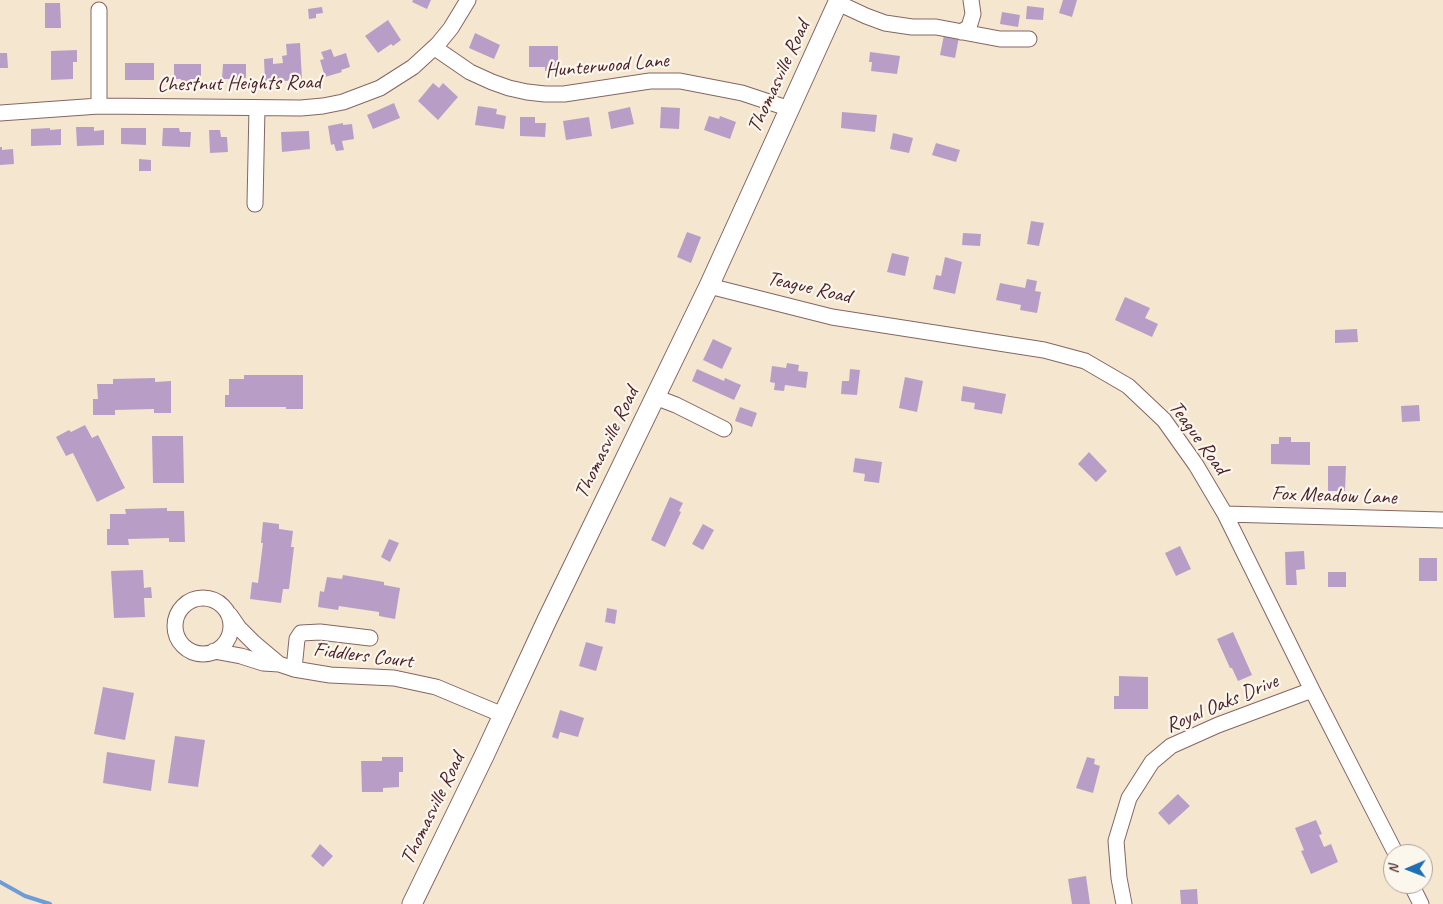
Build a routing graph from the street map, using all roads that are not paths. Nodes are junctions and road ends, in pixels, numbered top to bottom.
1 (468, 0) edge
2 (971, 0) edge
3 (839, 1) edge
4 (99, 10) dead end
5 (960, 32) junction
6 (1029, 39) dead end
7 (434, 48) junction
8 (99, 106) junction
9 (257, 108) junction
10 (790, 109) junction
11 (0, 113) edge
12 (255, 204) dead end
13 (708, 286) junction
14 (655, 397) junction
15 (724, 429) dead end
16 (1225, 514) junction
17 (1443, 520) edge
18 (230, 615) junction
19 (370, 638) dead end
20 (214, 652) junction
21 (279, 664) junction
22 (294, 669) junction
23 (1312, 690) junction
24 (503, 715) junction
25 (1391, 844) edge
26 (412, 904) edge
27 (1124, 904) edge

1 - 7 street, Chestnut Heights Road
2 - 5 street
3 - 5 street
3 - 10 main road, Thomasville Road
4 - 8 street
5 - 6 street
7 - 9 street, Chestnut Heights Road
7 - 10 street, Hunterwood Lane
8 - 9 street, Chestnut Heights Road
8 - 11 street, Chestnut Heights Road
9 - 12 street
10 - 13 main road, Thomasville Road
13 - 14 main road, Thomasville Road
13 - 16 street, Teague Road
14 - 15 street
14 - 24 main road, Thomasville Road
16 - 17 street, Fox Meadow Lane
16 - 23 street, Teague Road
18 - 20 street
18 - 20 street, Fiddlers Court
18 - 21 street
19 - 22 street
20 - 21 street, Fiddlers Court
21 - 22 street, Fiddlers Court
22 - 24 street, Fiddlers Court
23 - 25 street, Teague Road
23 - 27 street, Royal Oaks Drive
24 - 26 main road, Thomasville Road

